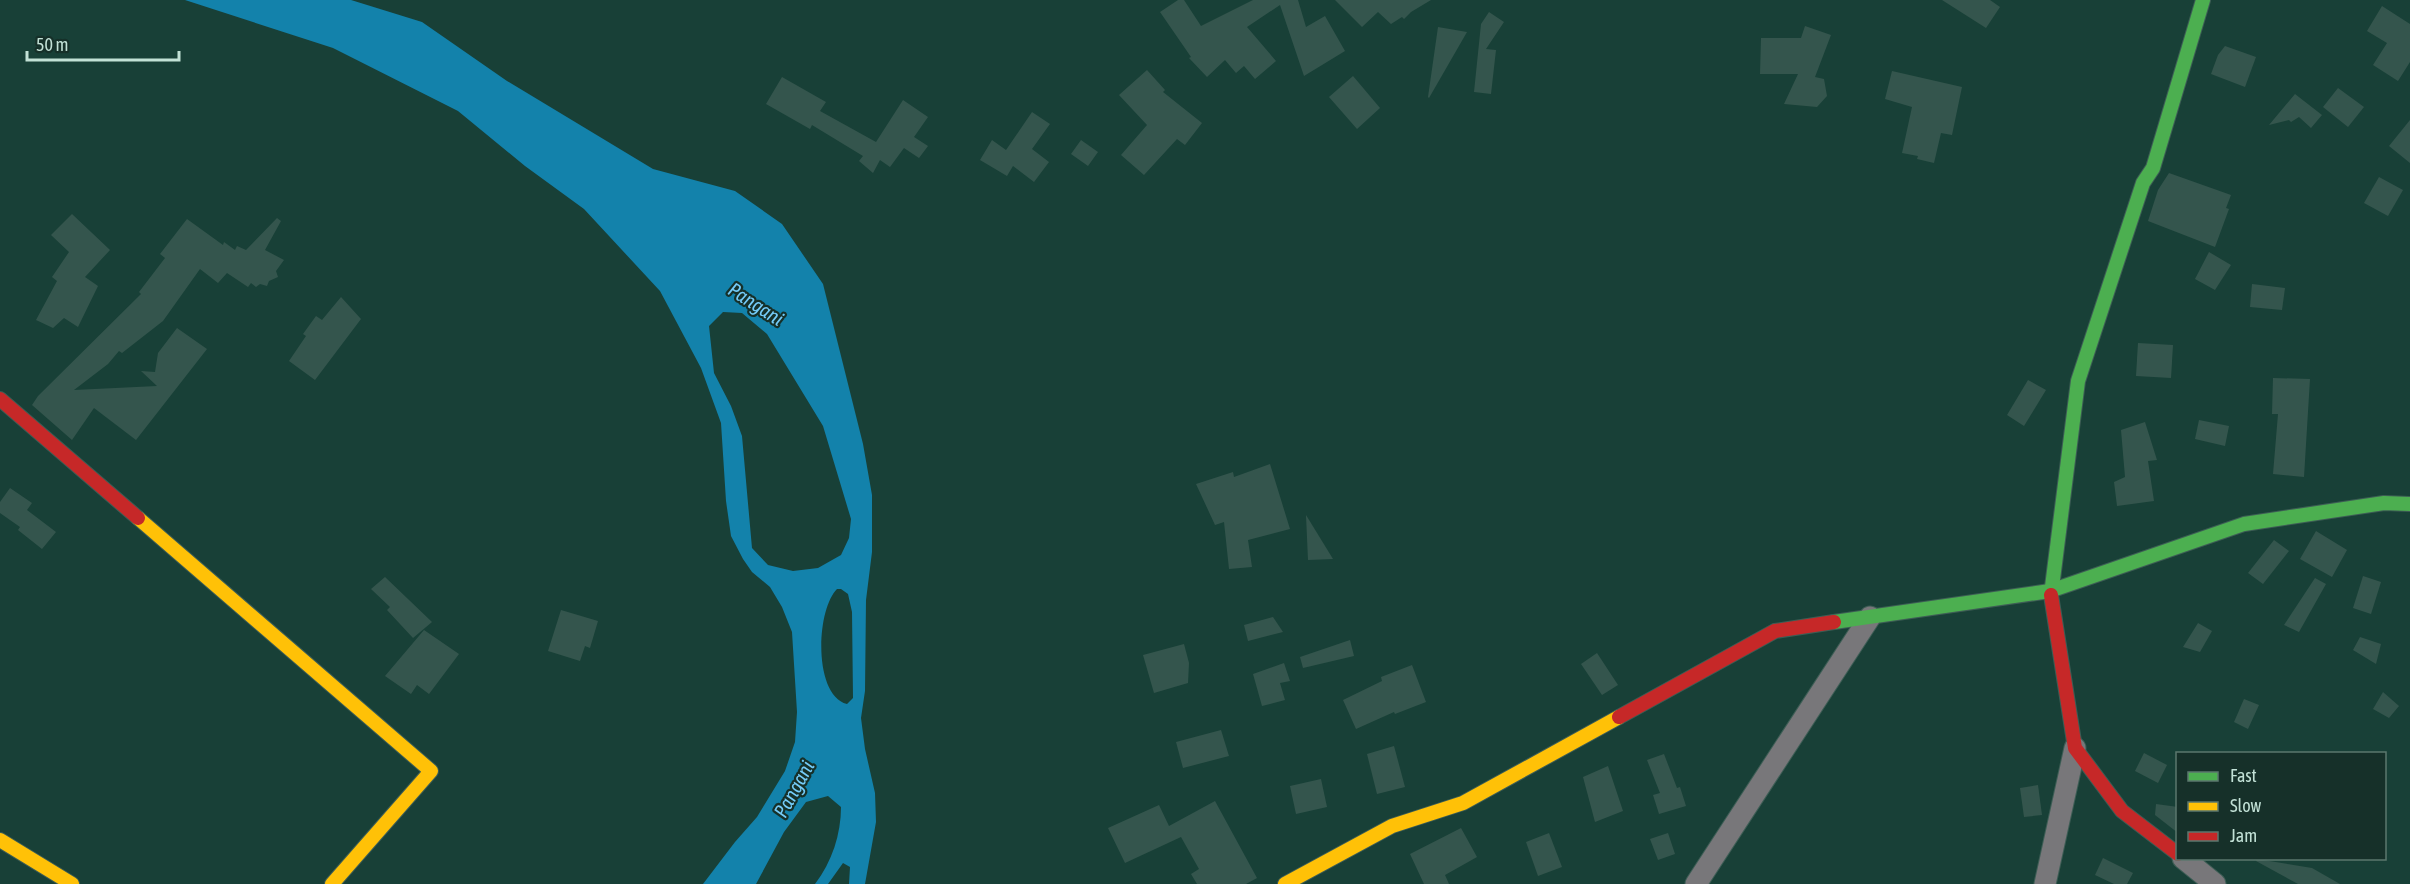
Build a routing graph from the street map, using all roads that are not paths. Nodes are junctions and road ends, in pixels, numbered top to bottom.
1 (2203, 0) edge
2 (0, 399) edge
3 (2410, 504) edge
4 (2050, 591) junction
5 (1870, 617) junction
6 (2075, 748) junction
7 (0, 840) edge
8 (2176, 852) edge
9 (2185, 860) edge
10 (72, 884) edge
11 (332, 884) edge
12 (1285, 884) edge
13 (1696, 884) edge
14 (2045, 884) edge
15 (2215, 884) edge

1 - 4 street
2 - 11 street
3 - 4 street
4 - 5 street
4 - 6 street
5 - 12 street
5 - 13 street
6 - 8 street
6 - 14 street
7 - 10 street
9 - 15 street

